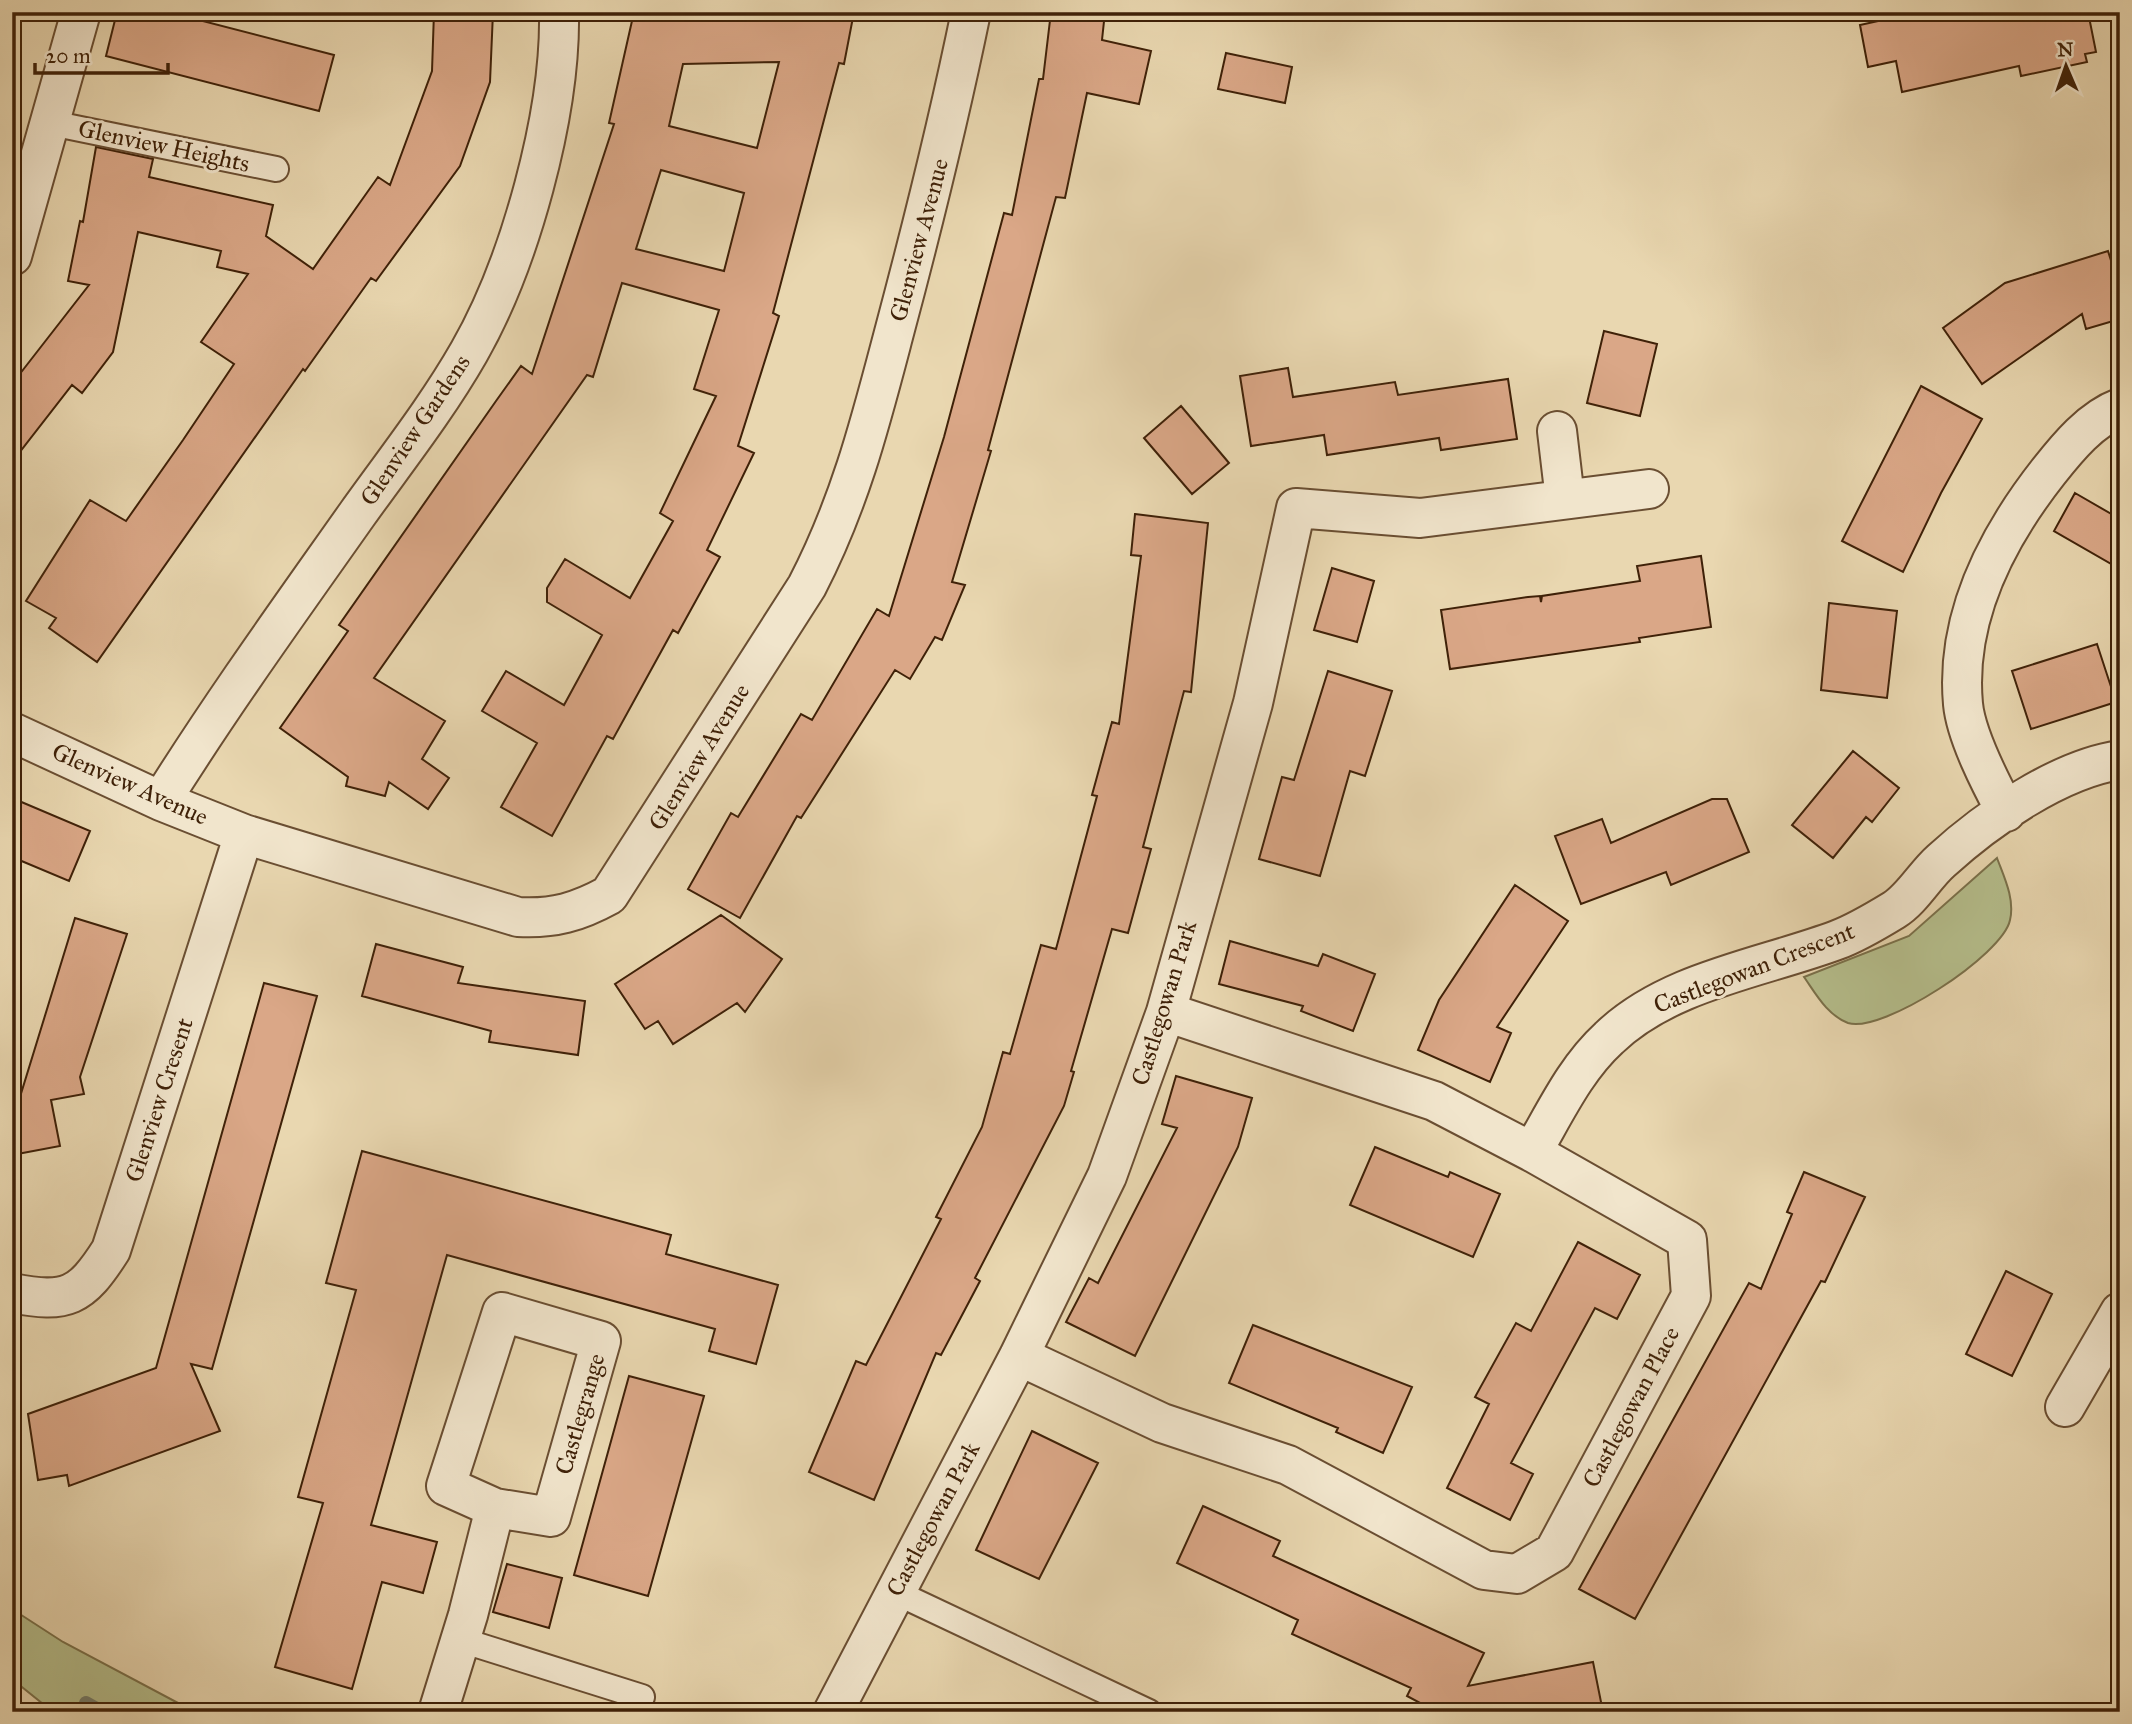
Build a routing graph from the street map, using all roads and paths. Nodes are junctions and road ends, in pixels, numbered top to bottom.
1 (81, 12) edge
2 (559, 12) edge
3 (971, 12) edge
4 (51, 123) junction
5 (276, 169) dead end
6 (22, 185) edge
7 (12, 256) edge
8 (2120, 408) edge
9 (1557, 431) dead end
10 (1649, 489) dead end
11 (1565, 499) junction
12 (12, 732) edge
13 (2120, 760) edge
14 (161, 801) junction
15 (2006, 812) junction
16 (244, 834) junction
17 (1166, 1012) junction
18 (1531, 1152) junction
19 (12, 1293) edge
20 (2120, 1311) edge
21 (1019, 1356) junction
22 (2065, 1407) dead end
23 (495, 1508) junction
24 (893, 1591) junction
25 (461, 1640) junction
26 (642, 1697) dead end
27 (438, 1712) edge
28 (833, 1712) edge
29 (1149, 1712) edge

1 - 4 street, Glenview Heights
2 - 14 street, Glenview Gardens
3 - 16 street, Glenview Avenue
4 - 5 lane, Glenview Heights
4 - 6 street, Glenview Heights
6 - 7 street, Glenview Heights
8 - 15 street
9 - 11 street
10 - 11 street, Castlegowan Park
11 - 17 street, Castlegowan Park
12 - 14 street, Glenview Avenue
13 - 15 street, Castlegowan Crescent
14 - 16 street, Glenview Avenue
15 - 18 street, Castlegowan Crescent
16 - 19 street, Glenview Cresent
17 - 18 street, Castlegowan Place
17 - 21 street, Castlegowan Park
18 - 21 street, Castlegowan Place
20 - 22 street
21 - 24 street, Castlegowan Park
23 - 23 street, Castlegrange
23 - 25 street
24 - 28 street, Castlegowan Park
24 - 29 lane
25 - 26 lane
25 - 27 street

